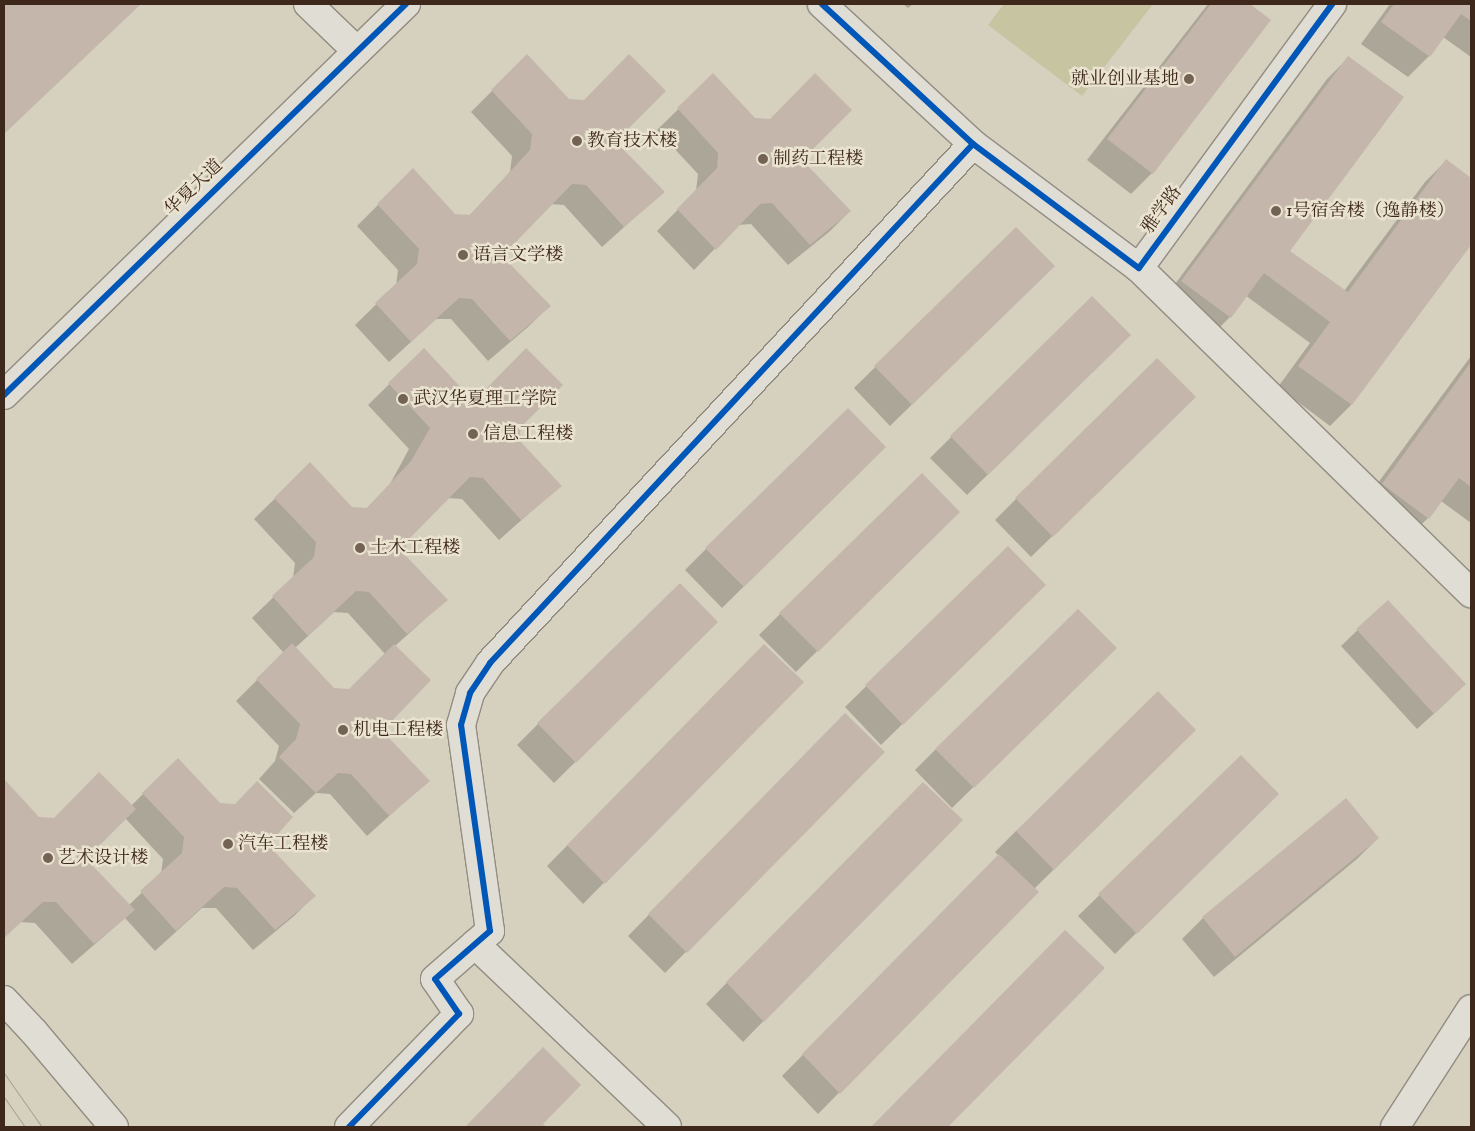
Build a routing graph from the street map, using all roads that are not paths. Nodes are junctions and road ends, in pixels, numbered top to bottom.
1 (308, 4) edge
2 (406, 4) edge
3 (822, 4) edge
4 (1332, 4) edge
5 (357, 51) junction
6 (973, 144) junction
7 (1139, 268) junction
8 (4, 395) edge
9 (1471, 594) edge
10 (475, 944) junction
11 (4, 1000) edge
12 (1471, 1009) edge
13 (114, 1127) edge
14 (349, 1127) edge
15 (667, 1127) edge
16 (1396, 1127) edge

1 - 5 street
2 - 5 street, 华夏大道
3 - 6 street
4 - 7 street, 雅学路
5 - 8 street, 华夏大道
6 - 7 street
6 - 10 street
7 - 9 street
10 - 14 street
10 - 15 street
11 - 13 street
12 - 16 street

